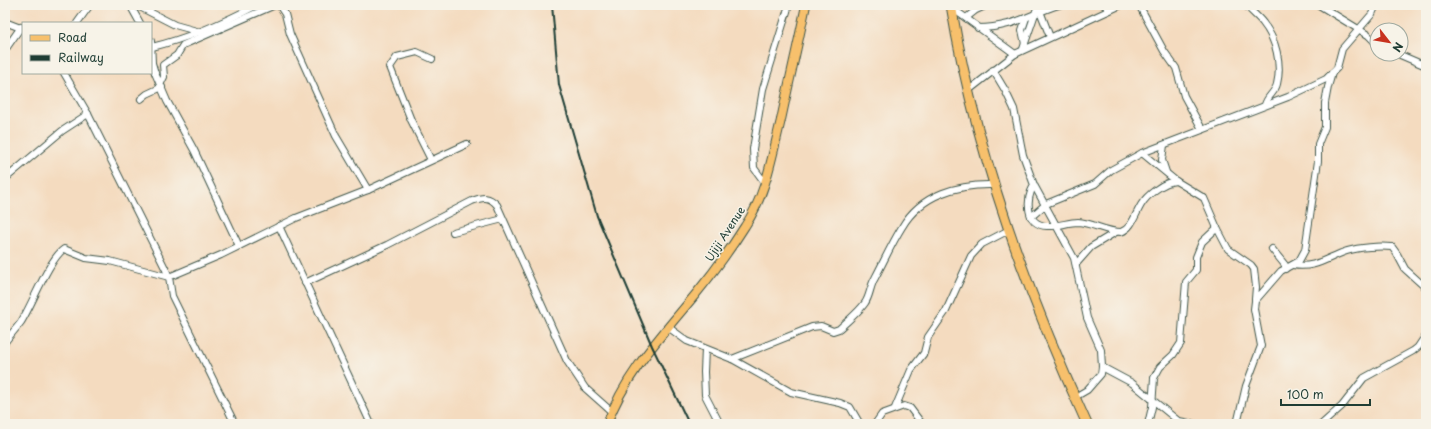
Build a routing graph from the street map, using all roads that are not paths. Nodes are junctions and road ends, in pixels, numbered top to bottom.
1 (90, 5) edge
2 (130, 5) edge
3 (136, 5) edge
4 (257, 5) edge
5 (275, 5) edge
6 (279, 5) edge
7 (790, 5) edge
8 (806, 5) edge
9 (987, 5) edge
10 (1059, 5) edge
11 (1104, 5) edge
12 (1121, 5) edge
13 (1139, 5) edge
14 (1246, 5) edge
15 (1319, 5) edge
16 (1376, 5) edge
17 (951, 7) edge
18 (1111, 9) junction
19 (1038, 10) edge
20 (966, 18) junction
21 (1026, 18) junction
22 (5, 22) edge
23 (77, 22) edge
24 (139, 22) edge
25 (22, 28) edge
26 (978, 28) junction
27 (1358, 30) junction
28 (200, 32) junction
29 (1369, 36) edge
30 (1050, 37) junction
31 (152, 44) edge
32 (1024, 46) junction
33 (5, 50) edge
34 (1015, 54) junction
35 (432, 59) dead end
36 (1409, 59) edge
37 (1426, 66) edge
38 (994, 70) junction
39 (1332, 72) junction
40 (65, 74) edge
41 (162, 85) junction
42 (969, 90) junction
43 (142, 99) dead end
44 (1265, 105) junction
45 (88, 114) junction
46 (1202, 129) junction
47 (466, 144) dead end
48 (1164, 145) junction
49 (1142, 153) junction
50 (431, 160) junction
51 (5, 169) edge
52 (1166, 173) junction
53 (11, 174) junction
54 (5, 179) edge
55 (1176, 180) junction
56 (765, 183) junction
57 (1166, 183) junction
58 (994, 185) junction
59 (1034, 185) junction
60 (368, 190) junction
61 (1046, 204) junction
62 (1031, 217) junction
63 (503, 219) junction
64 (1056, 225) junction
65 (279, 226) junction
66 (1217, 228) junction
67 (1009, 230) junction
68 (453, 232) dead end
69 (1116, 232) junction
70 (239, 246) junction
71 (1272, 249) dead end
72 (1076, 264) junction
73 (1293, 265) junction
74 (1285, 269) junction
75 (169, 277) junction
76 (305, 283) junction
77 (1426, 288) edge
78 (1255, 301) junction
79 (668, 327) junction
80 (1426, 335) edge
81 (5, 342) edge
82 (705, 349) junction
83 (732, 359) junction
84 (1102, 367) junction
85 (1075, 397) junction
86 (1152, 398) junction
87 (895, 408) junction
88 (612, 412) junction
89 (1181, 422) edge
90 (235, 424) edge
91 (372, 424) edge
92 (607, 424) edge
93 (720, 424) edge
94 (860, 424) edge
95 (875, 424) edge
96 (922, 424) edge
97 (1087, 424) edge
98 (1148, 424) edge
99 (1195, 424) edge
100 (1237, 424) edge
101 (1322, 424) edge

1 - 23 street
2 - 24 street
3 - 28 street
4 - 28 street
5 - 41 street
6 - 60 street
7 - 56 street
8 - 56 main road, Ujiji Avenue
9 - 20 street
10 - 19 street
11 - 18 street
12 - 18 street
13 - 46 street
14 - 44 street
15 - 27 street
16 - 27 street
17 - 20 street
17 - 42 highway
18 - 30 street
19 - 21 street
19 - 30 street
19 - 32 street
20 - 26 street
21 - 26 street
21 - 32 street
22 - 25 street
25 - 33 street
26 - 34 street
27 - 29 street
27 - 39 street
28 - 31 street
30 - 32 street
31 - 41 street
32 - 34 street
34 - 38 street
35 - 50 street
36 - 37 street
38 - 42 street
38 - 59 street
39 - 44 street
39 - 73 street
40 - 45 street
41 - 43 street
41 - 70 street
42 - 58 highway
44 - 46 street
45 - 53 street
45 - 75 street
46 - 48 street
47 - 50 street
48 - 49 street
48 - 52 street
49 - 52 street
49 - 61 street
50 - 60 street
51 - 53 street
52 - 55 street
52 - 57 street
53 - 54 street
55 - 57 street
55 - 66 street
56 - 79 main road, Ujiji Avenue
57 - 69 street
58 - 67 highway
58 - 83 street
59 - 61 street
59 - 62 street
60 - 65 street
61 - 62 street
61 - 64 street
62 - 64 street
63 - 68 street
63 - 76 street
63 - 88 street
64 - 69 street
64 - 72 street
65 - 70 street
65 - 76 street
66 - 78 street
66 - 86 street
67 - 85 highway
67 - 87 street
69 - 72 street
70 - 75 street
71 - 74 street
72 - 84 street
73 - 74 street
73 - 77 street
74 - 78 street
75 - 81 street
75 - 90 street
76 - 91 street
78 - 100 street
79 - 82 street
79 - 88 main road, Ujiji Avenue
80 - 101 street
82 - 83 street
82 - 93 street
83 - 94 street
84 - 85 street
84 - 86 street
85 - 97 highway
86 - 89 street
86 - 98 street
87 - 95 street
87 - 96 street
88 - 92 main road, Ujiji Avenue
89 - 99 street

